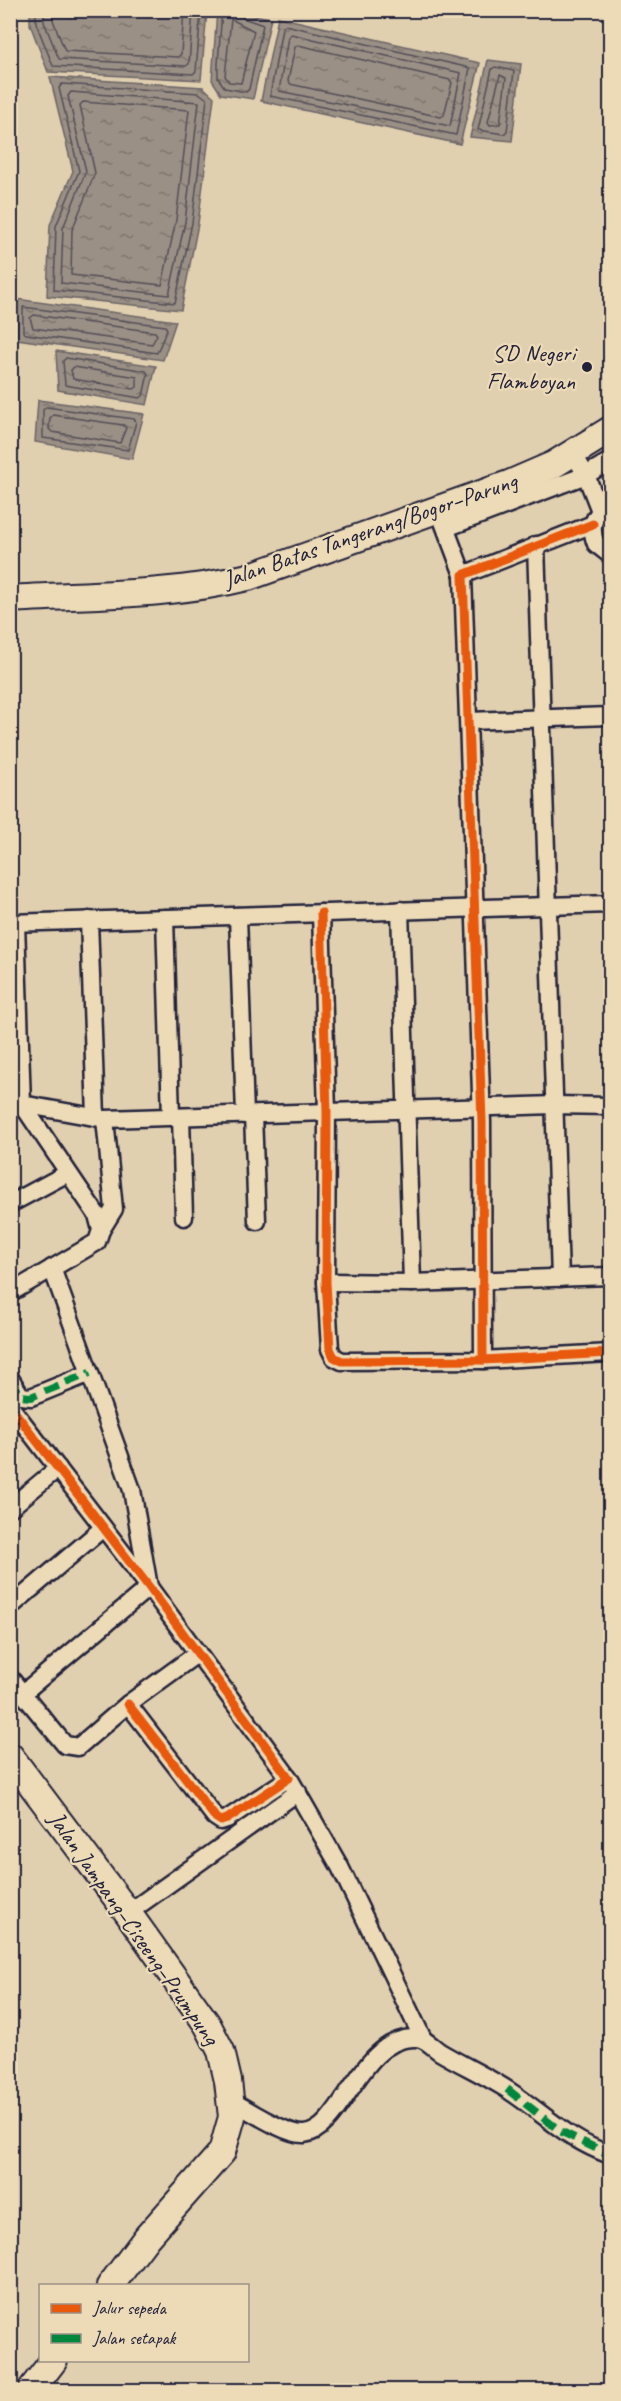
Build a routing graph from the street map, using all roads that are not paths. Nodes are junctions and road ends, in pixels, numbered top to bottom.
1 (608, 439) edge
2 (573, 453) junction
3 (610, 461) edge
4 (586, 475) junction
5 (601, 513) edge
6 (442, 519) junction
7 (536, 545) junction
8 (610, 555) edge
9 (463, 575) junction
10 (10, 599) edge
11 (610, 716) edge
12 (542, 719) junction
13 (469, 721) junction
14 (610, 904) edge
15 (548, 906) junction
16 (475, 908) junction
17 (400, 910) junction
18 (321, 913) junction
19 (238, 916) junction
20 (165, 918) junction
21 (90, 920) junction
22 (13, 923) edge
23 (554, 1105) junction
24 (610, 1106) edge
25 (16, 1108) edge
26 (481, 1108) junction
27 (407, 1110) junction
28 (327, 1112) junction
29 (249, 1115) junction
30 (176, 1117) junction
31 (100, 1118) junction
32 (68, 1173) junction
33 (10, 1204) edge
34 (184, 1217) dead end
35 (257, 1221) dead end
36 (101, 1230) junction
37 (52, 1268) junction
38 (610, 1276) edge
39 (560, 1278) junction
40 (483, 1281) junction
41 (326, 1282) junction
42 (412, 1283) junction
43 (10, 1293) edge
44 (610, 1353) edge
45 (483, 1360) junction
46 (90, 1373) junction
47 (10, 1378) edge
48 (12, 1410) edge
49 (58, 1468) junction
50 (10, 1508) edge
51 (103, 1528) junction
52 (149, 1587) junction
53 (10, 1607) edge
54 (198, 1653) junction
55 (10, 1678) edge
56 (23, 1693) junction
57 (128, 1704) junction
58 (10, 1756) edge
59 (293, 1785) junction
60 (128, 1913) junction
61 (423, 2039) junction
62 (230, 2100) junction
63 (610, 2155) edge
64 (112, 2284) edge
65 (53, 2362) edge
66 (31, 2391) edge

1 - 2 main road, Jalan Batas Tangerang/Bogor–Parung
2 - 4 street
2 - 6 main road, Jalan Batas Tangerang/Bogor–Parung
3 - 4 street
4 - 5 street
4 - 6 street
5 - 7 street
5 - 8 street
6 - 9 street
6 - 10 main road, Jalan Batas Tangerang/Bogor–Parung
7 - 9 street
7 - 12 street
9 - 13 street
11 - 12 street
12 - 13 street
12 - 15 street
13 - 16 street
14 - 15 street
15 - 16 street
15 - 23 street
16 - 17 street
16 - 26 street
17 - 18 street
17 - 27 street
18 - 19 street
18 - 28 street
19 - 20 street
19 - 29 street
20 - 21 street
20 - 30 street
21 - 22 street
21 - 31 street
22 - 25 street
23 - 24 street
23 - 26 street
23 - 39 street
25 - 31 street
25 - 32 street
26 - 27 street
26 - 40 street
27 - 28 street
27 - 42 street
28 - 29 street
28 - 41 street
29 - 30 street
29 - 35 street
30 - 31 street
30 - 34 street
31 - 36 street
32 - 33 street
32 - 36 street
36 - 37 street
37 - 43 street
37 - 46 street
38 - 39 street
39 - 40 street
40 - 42 street
40 - 45 street
41 - 42 street
41 - 45 street
44 - 45 street
46 - 47 street
46 - 52 street
48 - 49 street
49 - 50 street
49 - 51 street
51 - 52 street
51 - 53 street
52 - 54 street
52 - 56 street
54 - 57 street
54 - 59 street
55 - 56 street
56 - 57 street
57 - 59 street
58 - 60 main road, Jalan Jampang–Ciseeng–Prumpung
59 - 60 street
59 - 61 street
60 - 62 main road, Jalan Jampang–Ciseeng–Prumpung
61 - 62 street
61 - 63 street
62 - 64 main road, Jalan Jampang–Ciseeng–Prumpung
65 - 66 main road

